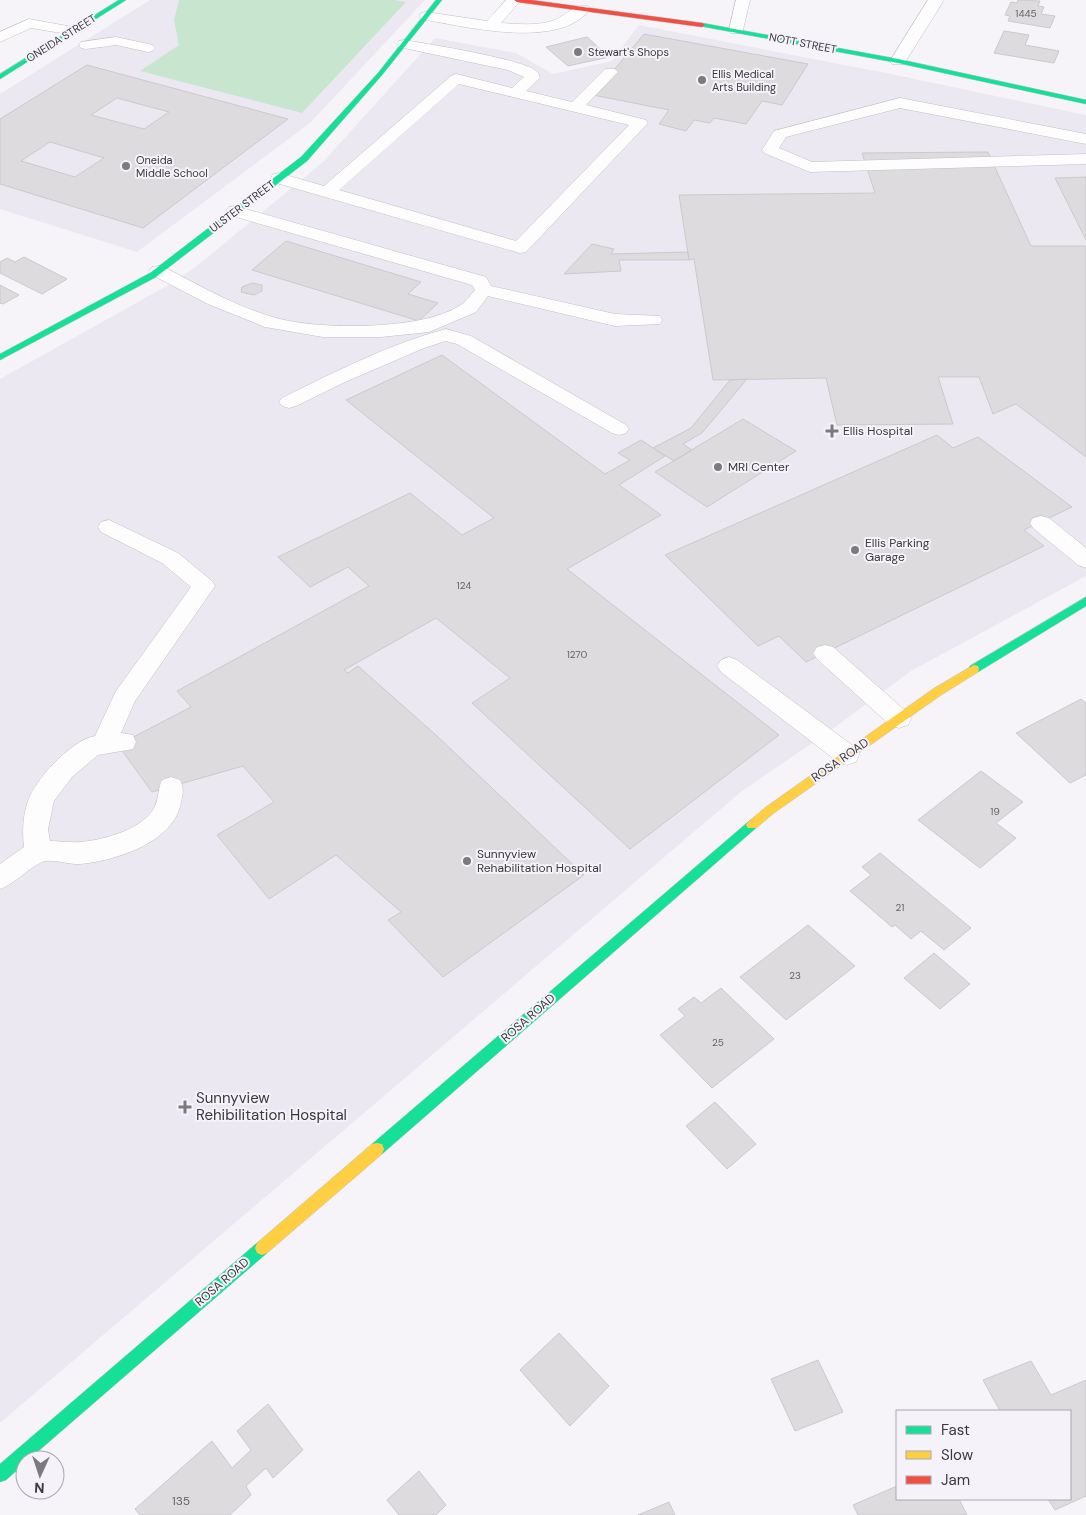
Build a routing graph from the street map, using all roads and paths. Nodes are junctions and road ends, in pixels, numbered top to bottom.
1 (122, 0) edge
2 (438, 0) edge
3 (515, 0) edge
4 (743, 0) edge
5 (936, 0) edge
6 (542, 1) edge
7 (583, 8) junction
8 (426, 16) junction
9 (491, 25) junction
10 (736, 30) junction
11 (73, 31) junction
12 (0, 38) edge
13 (404, 44) junction
14 (86, 45) dead end
15 (148, 48) dead end
16 (898, 60) junction
17 (610, 72) dead end
18 (0, 77) edge
19 (516, 92) junction
20 (1086, 102) edge
21 (576, 107) junction
22 (1086, 139) edge
23 (1086, 159) edge
24 (279, 178) junction
25 (327, 192) junction
26 (235, 212) junction
27 (158, 271) junction
28 (484, 290) junction
29 (653, 320) dead end
30 (0, 357) edge
31 (289, 402) dead end
32 (619, 429) dead end
33 (1040, 522) dead end
34 (109, 527) dead end
35 (1086, 560) edge
36 (1086, 601) edge
37 (825, 653) dead end
38 (728, 666) dead end
39 (899, 719) junction
40 (848, 755) junction
41 (171, 787) dead end
42 (38, 852) junction
43 (0, 878) edge
44 (0, 1474) edge

1 - 11 street, ONEIDA STREET
2 - 8 street, ULSTER STREET
3 - 6 street, NOTT STREET
3 - 9 lane
4 - 10 lane
5 - 16 street
6 - 7 street, NOTT STREET
7 - 9 lane
7 - 10 street, NOTT STREET
8 - 9 lane
8 - 13 street, ULSTER STREET
10 - 16 street, NOTT STREET
11 - 12 lane
11 - 18 street, ONEIDA STREET
13 - 19 lane
13 - 24 street, ULSTER STREET
14 - 15 lane
16 - 20 street, NOTT STREET
17 - 21 lane
19 - 21 lane
19 - 25 lane
21 - 25 lane
22 - 23 lane
24 - 25 lane
24 - 26 street, ULSTER STREET
26 - 27 street, ULSTER STREET
26 - 28 lane
27 - 28 lane
27 - 30 street, ULSTER STREET
28 - 29 lane
31 - 32 lane
33 - 35 lane
34 - 42 lane
36 - 39 street, ROSA ROAD
37 - 39 lane
38 - 40 lane
39 - 40 street, ROSA ROAD
40 - 44 street, ROSA ROAD
41 - 42 lane
42 - 43 lane

